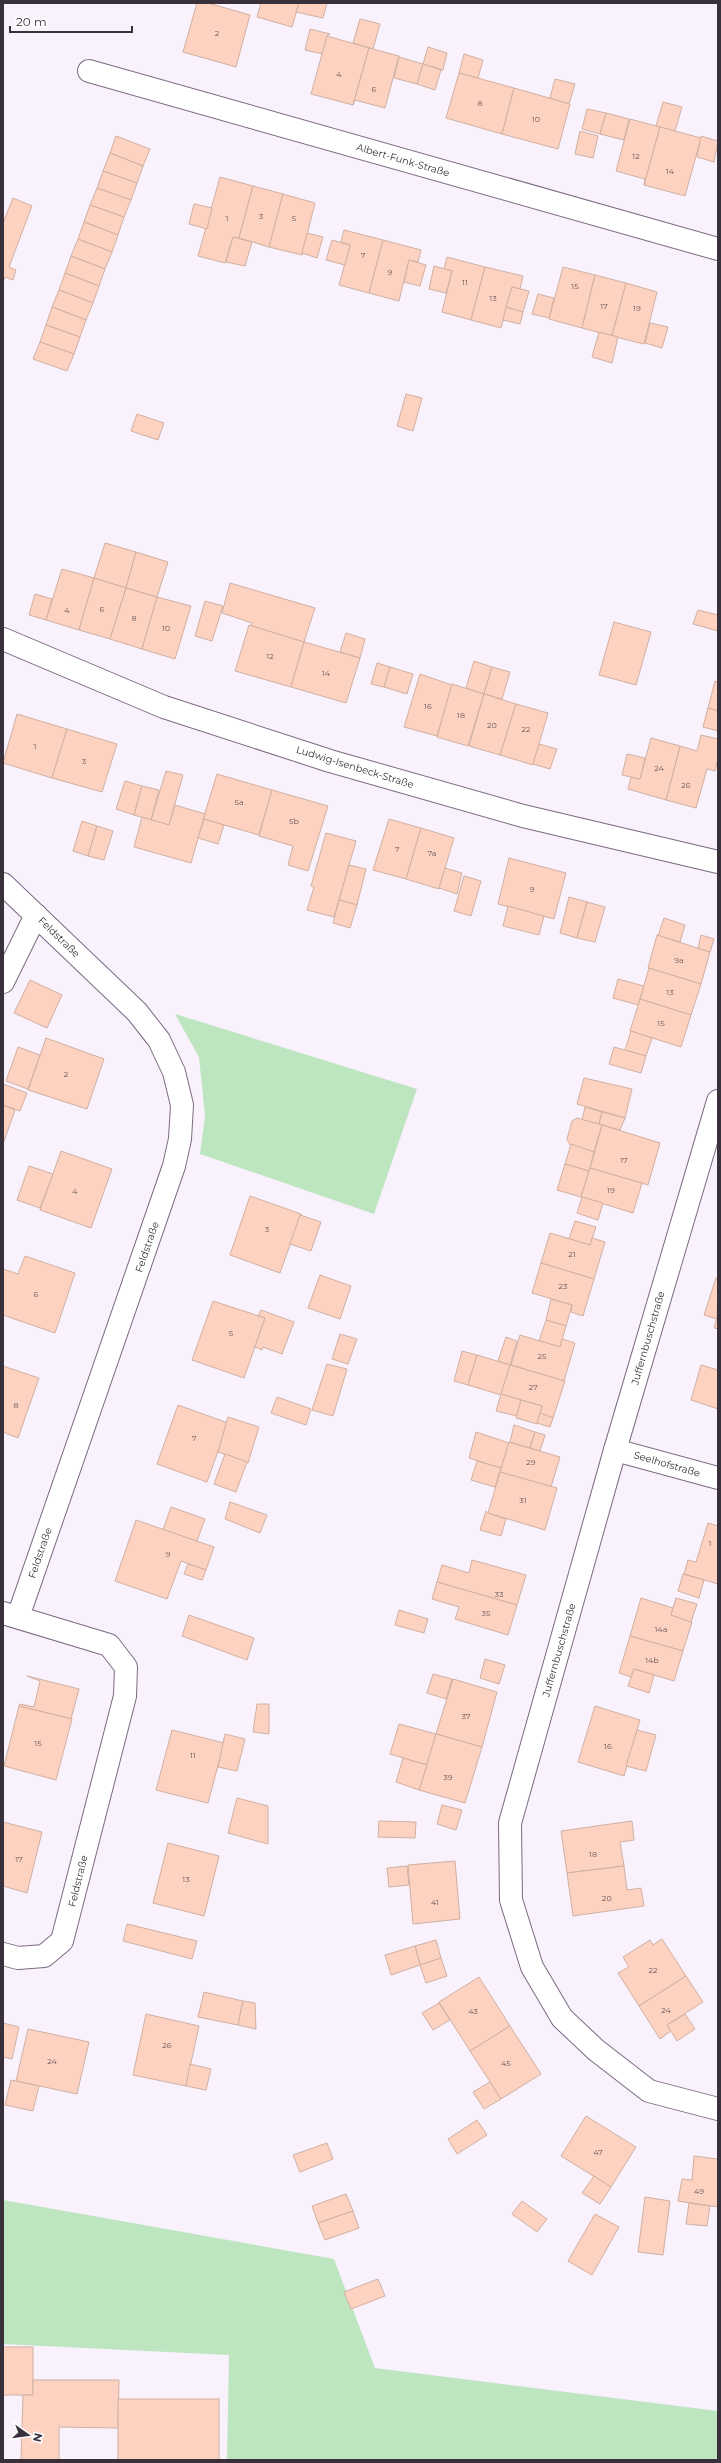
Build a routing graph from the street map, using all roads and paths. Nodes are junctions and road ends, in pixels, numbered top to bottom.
1 (89, 72) dead end
2 (718, 249) edge
3 (3, 639) edge
4 (718, 862) edge
5 (3, 884) edge
6 (36, 915) junction
7 (3, 982) edge
8 (718, 1101) edge
9 (615, 1450) junction
10 (718, 1478) edge
11 (11, 1615) edge
12 (3, 1954) edge
13 (718, 2109) edge

1 - 2 street, Albert-Funk-Straße
3 - 4 street, Ludwig-Isenbeck-Straße
5 - 6 street, Feldstraße
6 - 7 street, Feldstraße
6 - 11 street, Feldstraße
8 - 9 street, Juffernbuschstraße
9 - 10 street, Seelhofstraße
9 - 13 street, Juffernbuschstraße
11 - 12 street, Feldstraße

